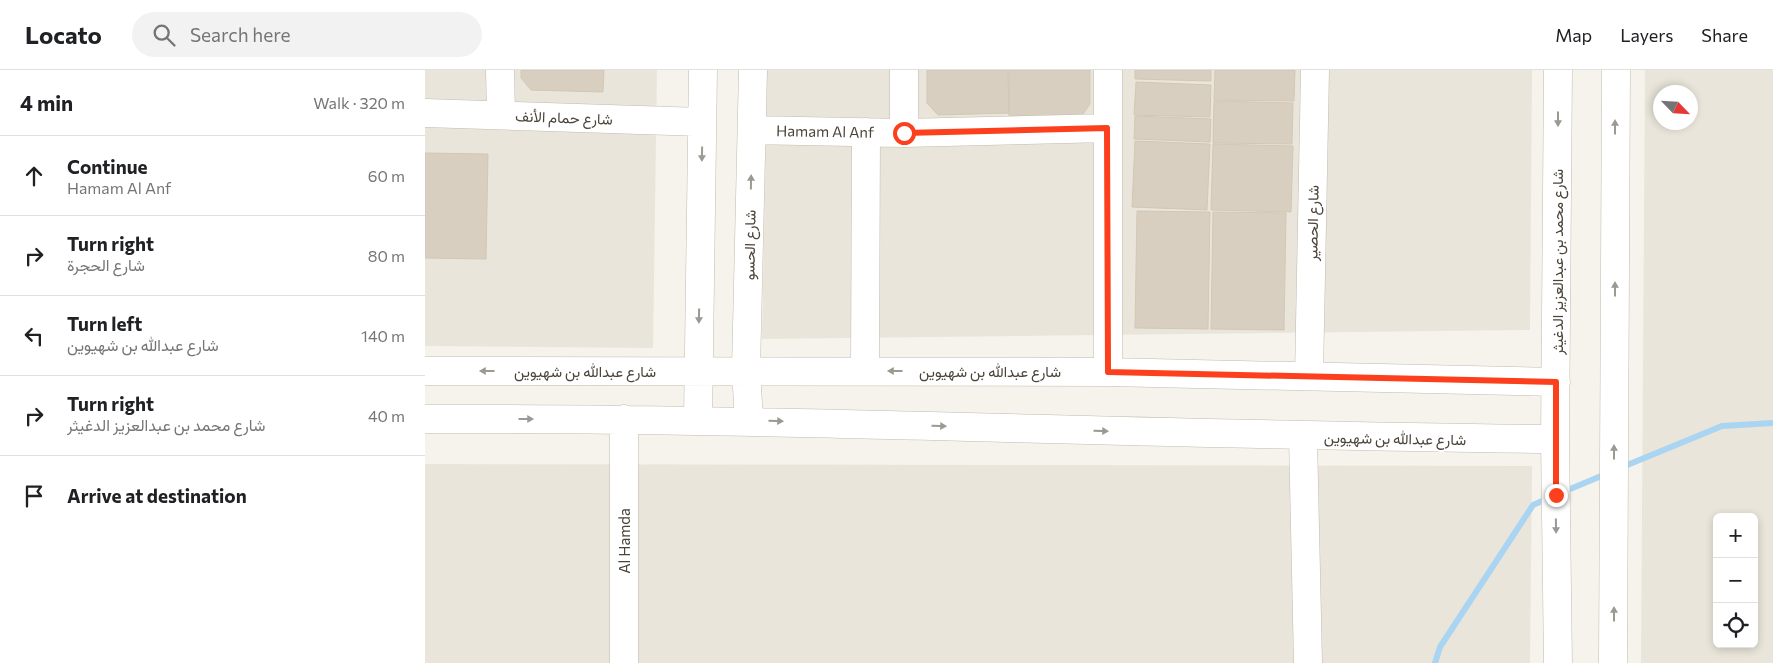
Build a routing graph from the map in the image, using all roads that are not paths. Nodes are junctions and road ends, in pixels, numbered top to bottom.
1 (500, 70) edge
2 (703, 70) edge
3 (753, 70) edge
4 (904, 70) edge
5 (1108, 70) edge
6 (1315, 70) edge
7 (1558, 70) edge
8 (1615, 70) edge
9 (425, 113) edge
10 (501, 114) junction
11 (703, 122) junction
12 (1107, 128) junction
13 (752, 130) junction
14 (866, 132) junction
15 (904, 133) junction
16 (746, 370) junction
17 (425, 371) edge
18 (698, 371) junction
19 (865, 371) junction
20 (1108, 372) junction
21 (1309, 376) junction
22 (1556, 382) junction
23 (425, 419) edge
24 (624, 419) junction
25 (698, 420) junction
26 (749, 420) junction
27 (1303, 437) junction
28 (1555, 440) junction
29 (624, 663) edge
30 (1308, 663) edge
31 (1558, 663) edge
32 (1613, 663) edge

1 - 10 street
2 - 11 street
3 - 13 street, شارع الحسو
4 - 15 street
5 - 12 street
6 - 21 street, شارع الحصير
7 -> 22 street, شارع محمد بن عبدالعزيز الدغيثر
32 -> 8 street
9 - 10 street, شارع حمام الأنف
10 - 11 street, شارع حمام الأنف
11 -> 18 street
12 - 15 street, Hamam Al Anf
12 - 20 street
13 - 14 street, Hamam Al Anf
16 -> 13 street, شارع الحسو
14 - 15 street, Hamam Al Anf
14 - 19 street
16 - 18 street, شارع عبدالله بن شهيوين
16 - 19 street, شارع عبدالله بن شهيوين
16 - 26 street, شارع الحسو
18 -> 17 street, شارع عبدالله بن شهيوين
18 - 25 street
20 -> 19 street, شارع عبدالله بن شهيوين
20 - 21 street, شارع عبدالله بن شهيوين
21 - 22 street, شارع عبدالله بن شهيوين
22 - 28 street, شارع محمد بن عبدالعزيز الدغيثر
23 -> 24 street, شارع عبدالله بن شهيوين
24 - 25 street, شارع عبدالله بن شهيوين
24 - 29 street, Al Hamda
25 - 26 street, شارع عبدالله بن شهيوين
26 -> 27 street, شارع عبدالله بن شهيوين
27 - 28 street, شارع عبدالله بن شهيوين
27 - 30 street
28 -> 31 street, شارع محمد بن عبدالعزيز الدغيثر

